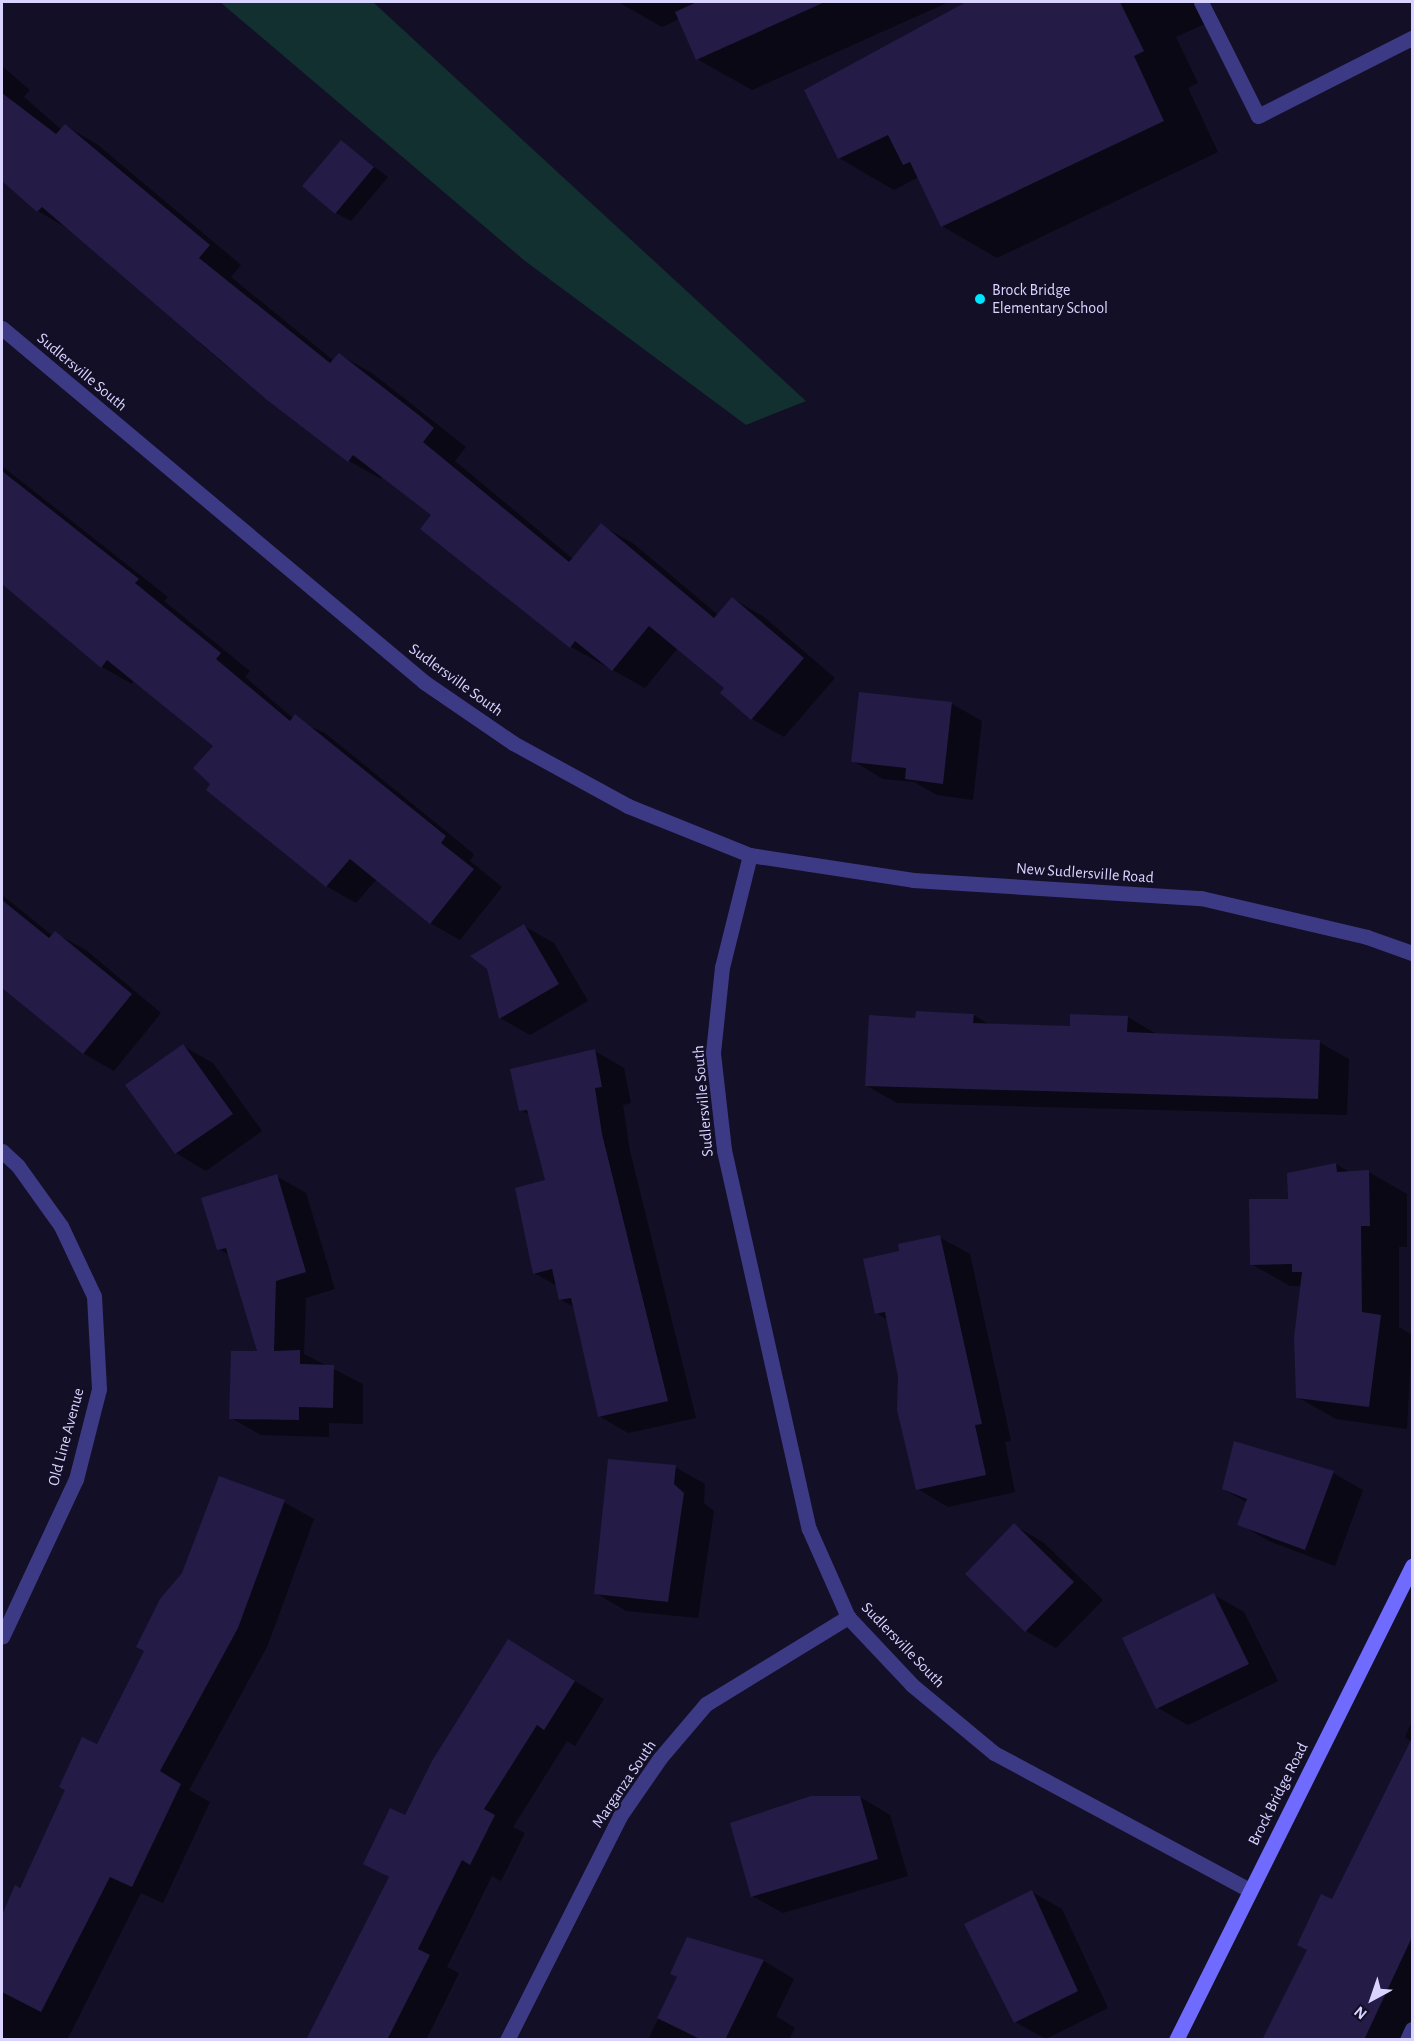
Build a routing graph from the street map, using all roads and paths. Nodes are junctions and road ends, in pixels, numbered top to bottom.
1 (1201, 2) edge
2 (1413, 38) edge
3 (2, 328) edge
4 (750, 855) junction
5 (1413, 953) edge
6 (2, 1151) edge
7 (1413, 1566) edge
8 (848, 1617) junction
9 (2, 1637) edge
10 (1250, 1890) junction
11 (1413, 2029) edge
12 (507, 2040) edge
13 (1176, 2040) edge
14 (1407, 2040) edge

1 - 2 street
3 - 4 street, Sudlersville South
4 - 5 street, New Sudlersville Road
4 - 8 street, Sudlersville South
6 - 9 street, Old Line Avenue
7 - 10 street, Brock Bridge Road
8 - 10 street, Sudlersville South
8 - 12 street, Marganza South
10 - 13 street, Brock Bridge Road
11 - 14 street

